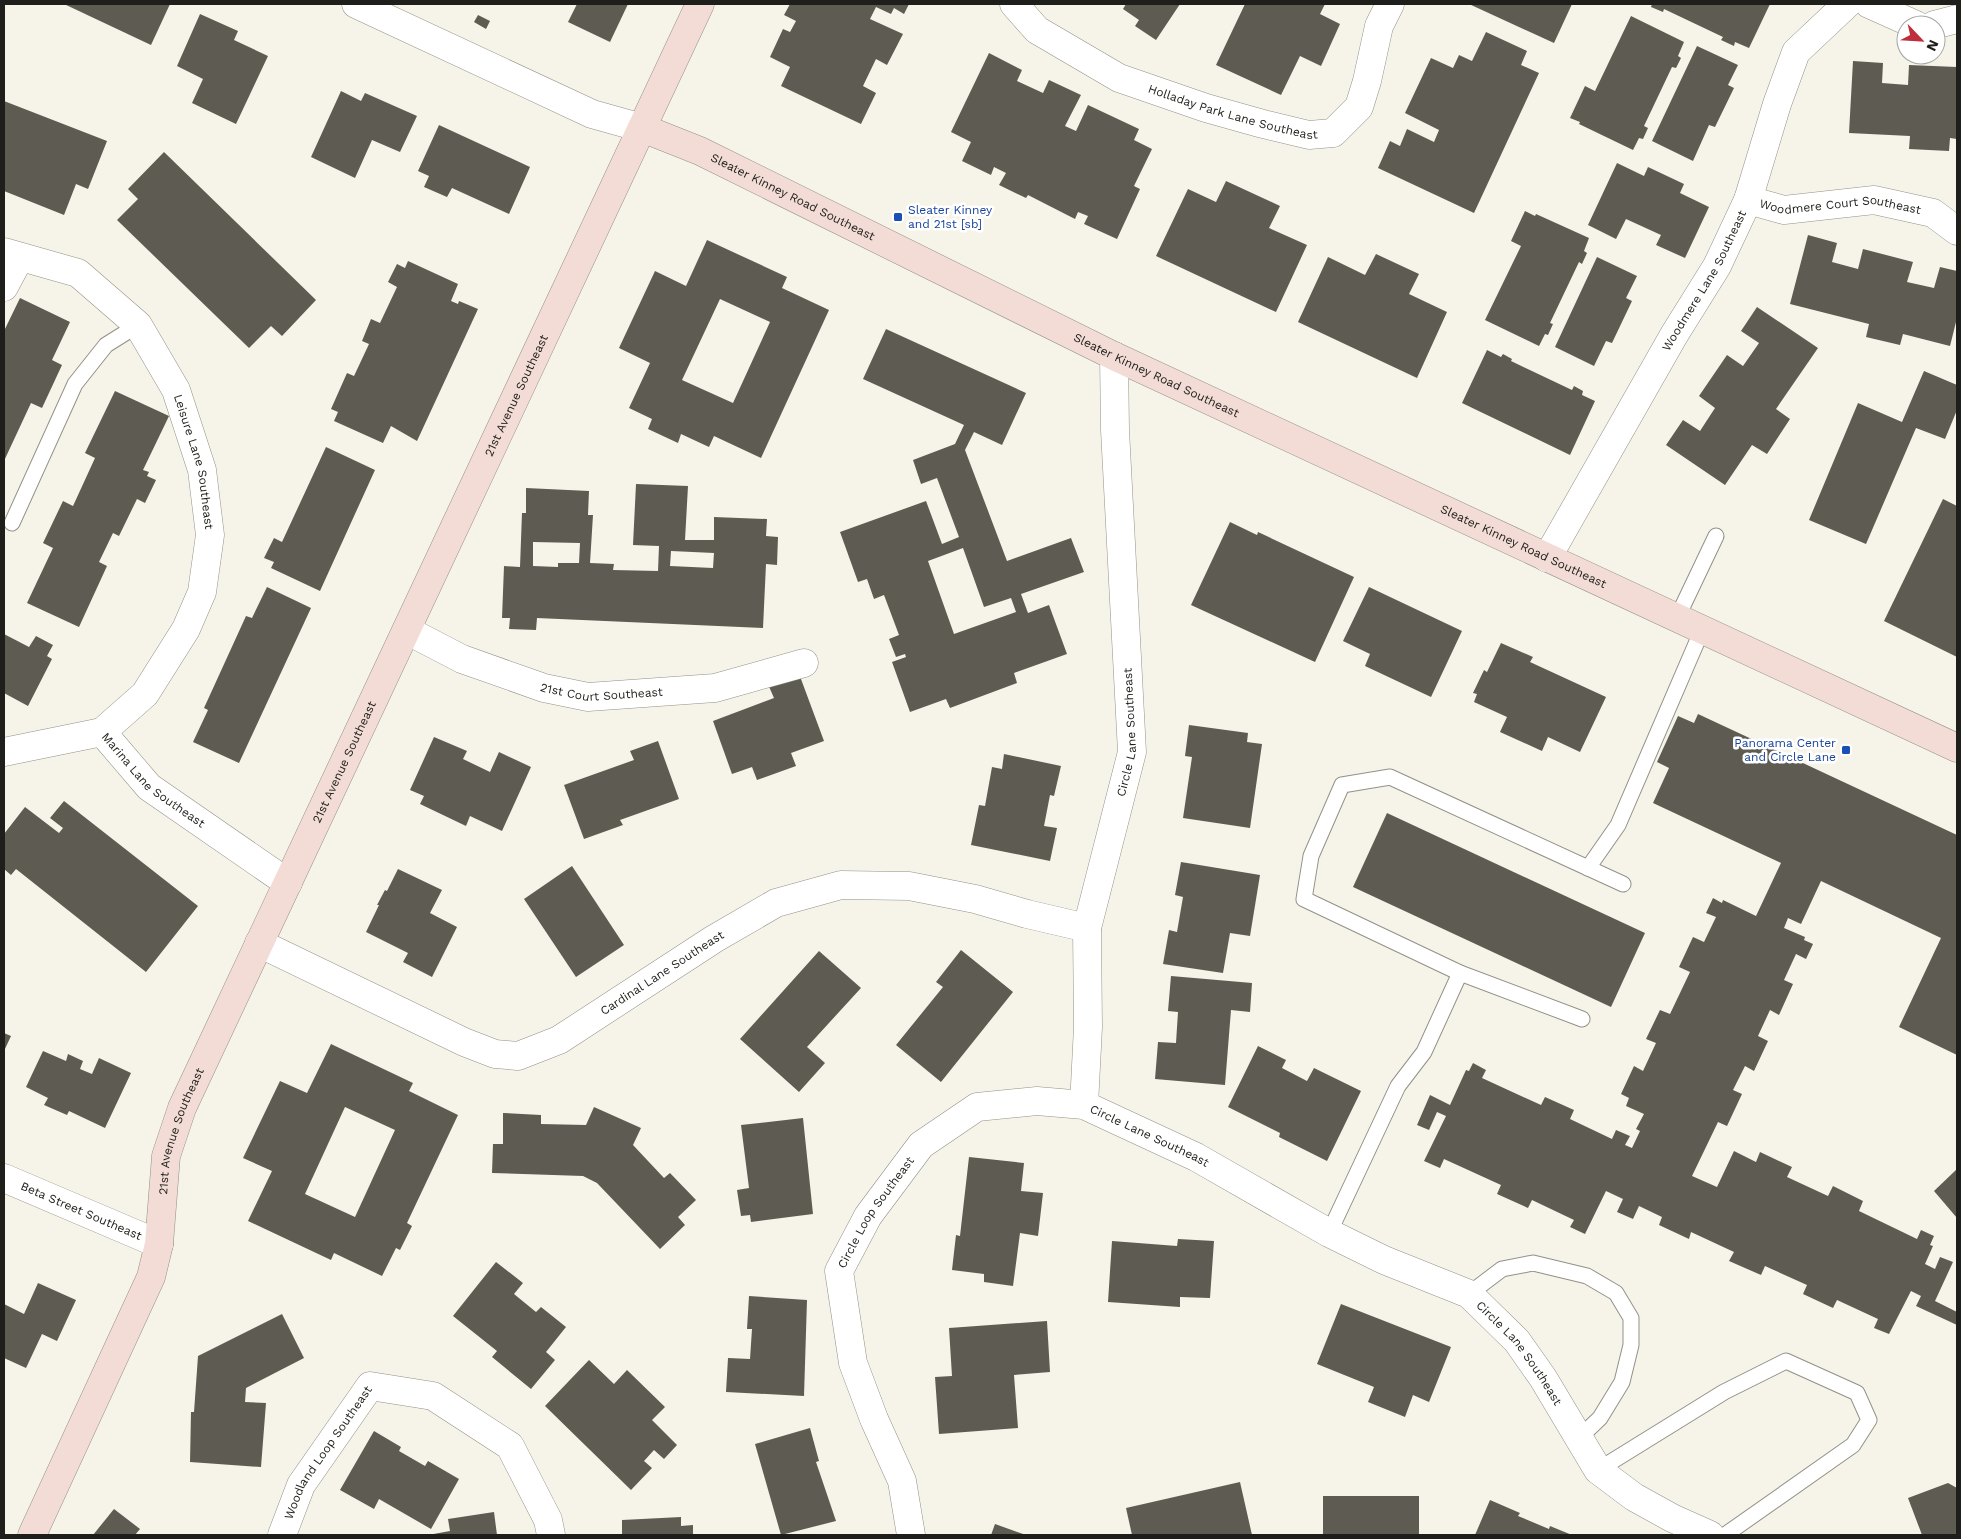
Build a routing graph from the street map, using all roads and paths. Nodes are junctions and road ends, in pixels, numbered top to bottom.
1 (356, 4) edge
2 (700, 4) edge
3 (1014, 4) edge
4 (1390, 4) edge
5 (1847, 4) edge
6 (1869, 4) edge
7 (1896, 16) edge
8 (642, 128) junction
9 (1748, 200) junction
10 (1957, 231) edge
11 (12, 254) edge
12 (4, 287) edge
13 (138, 325) junction
14 (1114, 356) junction
15 (12, 524) dead end
16 (1716, 536) dead end
17 (1547, 558) junction
18 (1677, 618) junction
19 (1702, 630) junction
20 (408, 631) junction
21 (804, 663) dead end
22 (102, 732) junction
23 (1957, 748) edge
24 (4, 752) edge
25 (1588, 868) junction
26 (288, 883) junction
27 (1624, 884) dead end
28 (1087, 928) junction
29 (259, 943) junction
30 (1460, 973) junction
31 (1582, 1020) dead end
32 (1084, 1106) junction
33 (4, 1178) edge
34 (1329, 1233) junction
35 (159, 1244) junction
36 (1469, 1294) junction
37 (1578, 1439) junction
38 (1598, 1470) junction
39 (32, 1535) edge
40 (282, 1535) edge
41 (551, 1535) edge
42 (910, 1535) edge
43 (1710, 1535) edge
44 (1725, 1535) edge

1 - 8 street, Sleater Kinney Road Southeast
2 - 8 street, 21st Avenue Southeast
3 - 4 street, Holladay Park Lane Southeast
5 - 9 street, Woodmere Lane Southeast
6 - 7 street
8 - 14 street, Sleater Kinney Road Southeast
8 - 20 street, 21st Avenue Southeast
9 - 10 street, Woodmere Court Southeast
9 - 17 street, Woodmere Lane Southeast
11 - 12 street
11 - 13 street, Leisure Lane Southeast
13 - 15 lane
13 - 22 street, Leisure Lane Southeast
14 - 17 street, Sleater Kinney Road Southeast
14 - 28 street, Circle Lane Southeast
16 - 18 lane
17 - 18 street, Sleater Kinney Road Southeast
18 - 19 street, Sleater Kinney Road Southeast
19 - 23 street, Sleater Kinney Road Southeast
19 - 25 lane
20 - 21 street, 21st Court Southeast
20 - 26 street, 21st Avenue Southeast
22 - 24 street, Marina Lane Southeast
22 - 26 street, Marina Lane Southeast
25 - 27 lane
25 - 30 lane
26 - 29 street, 21st Avenue Southeast
28 - 29 street, Cardinal Lane Southeast
28 - 32 street, Circle Lane Southeast
29 - 35 street, 21st Avenue Southeast
30 - 31 lane
30 - 34 lane
32 - 34 street, Circle Lane Southeast
32 - 42 street, Circle Loop Southeast
33 - 35 street, Beta Street Southeast
34 - 36 street, Circle Lane Southeast
35 - 39 street, 21st Avenue Southeast
36 - 37 street, Circle Lane Southeast
36 - 37 lane
37 - 38 street, Circle Lane Southeast
38 - 43 street, Circle Lane Southeast
38 - 44 lane
40 - 41 street, Woodland Loop Southeast

